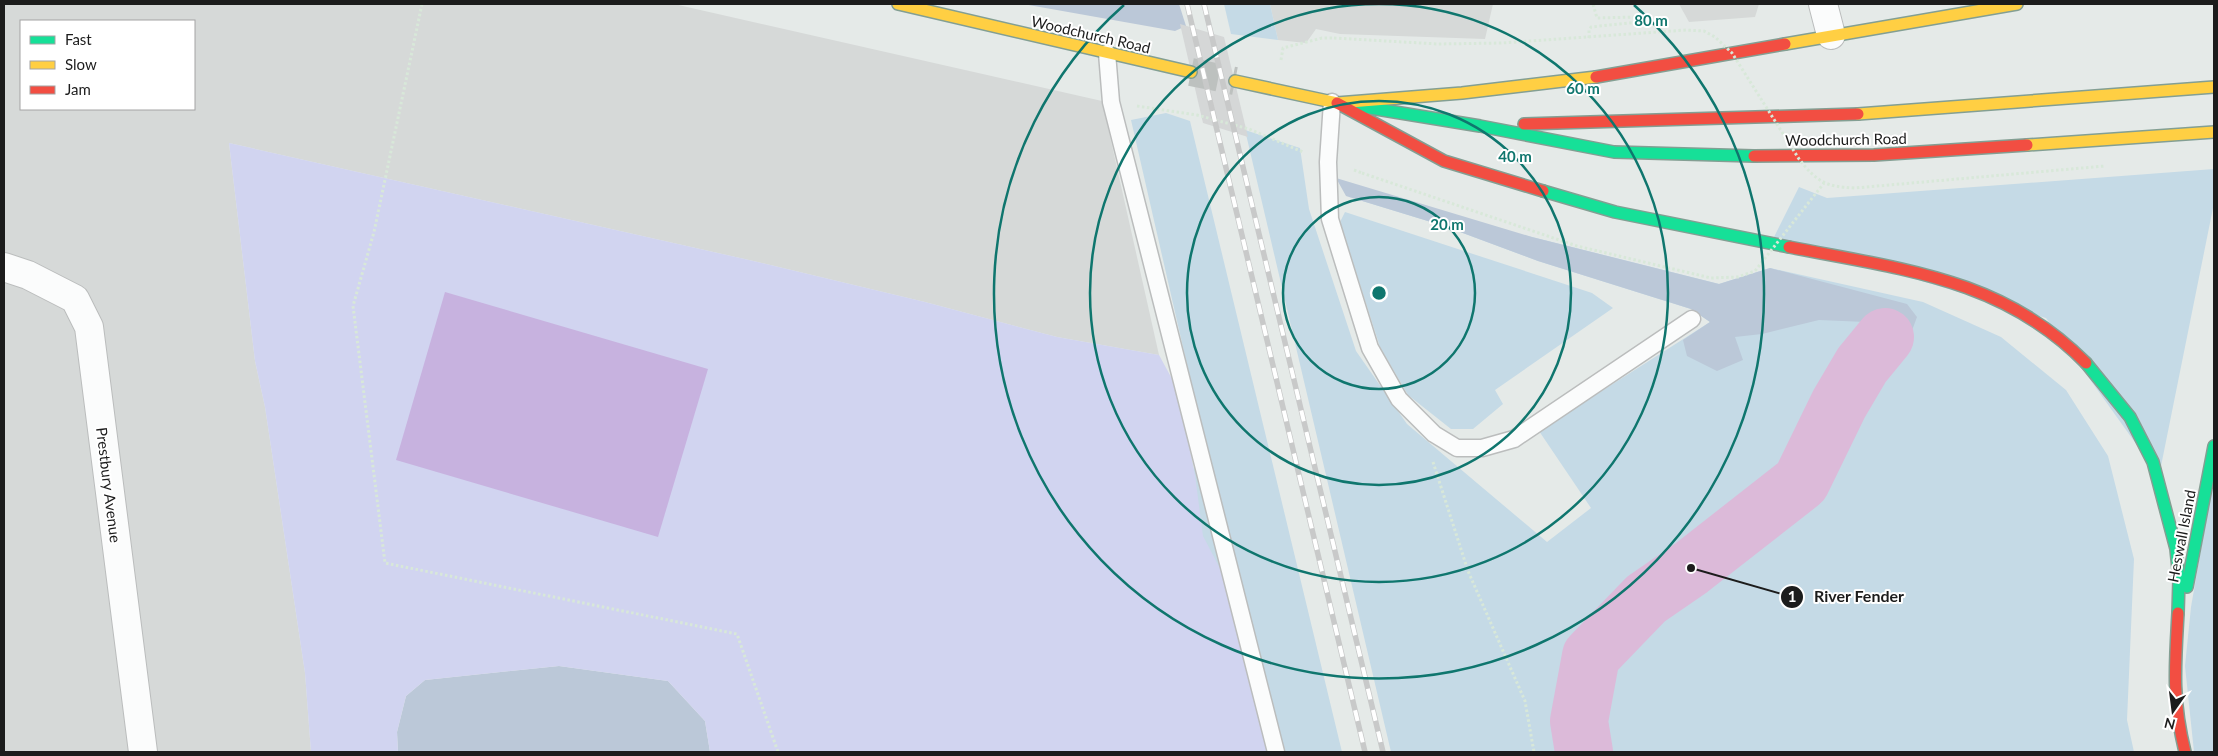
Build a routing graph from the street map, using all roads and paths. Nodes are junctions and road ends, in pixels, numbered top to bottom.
1 (422, 4) edge
2 (898, 4) edge
3 (1593, 4) edge
4 (1823, 4) edge
5 (2017, 4) edge
6 (1832, 36) junction
7 (1589, 38) junction
8 (1107, 53) junction
9 (1191, 72) tunnel mouth
10 (1235, 81) tunnel mouth
11 (2214, 87) edge
12 (1276, 91) junction
13 (1111, 102) junction
14 (1335, 103) junction
15 (1480, 126) junction
16 (2214, 132) edge
17 (1328, 162) junction
18 (2105, 166) dead end
19 (1362, 173) dead end
20 (1824, 183) junction
21 (4, 266) edge
22 (1692, 319) dead end
23 (1419, 419) junction
24 (2214, 446) edge
25 (2178, 633) junction
26 (143, 752) edge
27 (778, 752) edge
28 (1276, 752) edge
29 (1534, 752) edge
30 (2185, 752) edge

1 - 27 path
2 - 8 main road, Woodchurch Road
3 - 7 path
4 - 6 street
5 - 6 main road
6 - 14 main road
7 - 12 path, bridge
7 - 20 path, bridge
8 - 9 main road, Woodchurch Road
8 - 13 lane
10 - 12 main road, Woodchurch Road
11 - 15 main road, Woodchurch Road
12 - 14 main road, Woodchurch Road
13 - 17 path
13 - 28 lane
14 - 15 main road, Woodchurch Road
14 - 17 lane
14 - 25 main road
15 - 16 main road, Woodchurch Road
17 - 23 lane
18 - 20 path, bridge
19 - 20 path, bridge
21 - 26 street, Prestbury Avenue
22 - 23 lane
23 - 29 path
24 - 25 main road, Heswall Island
25 - 30 main road

